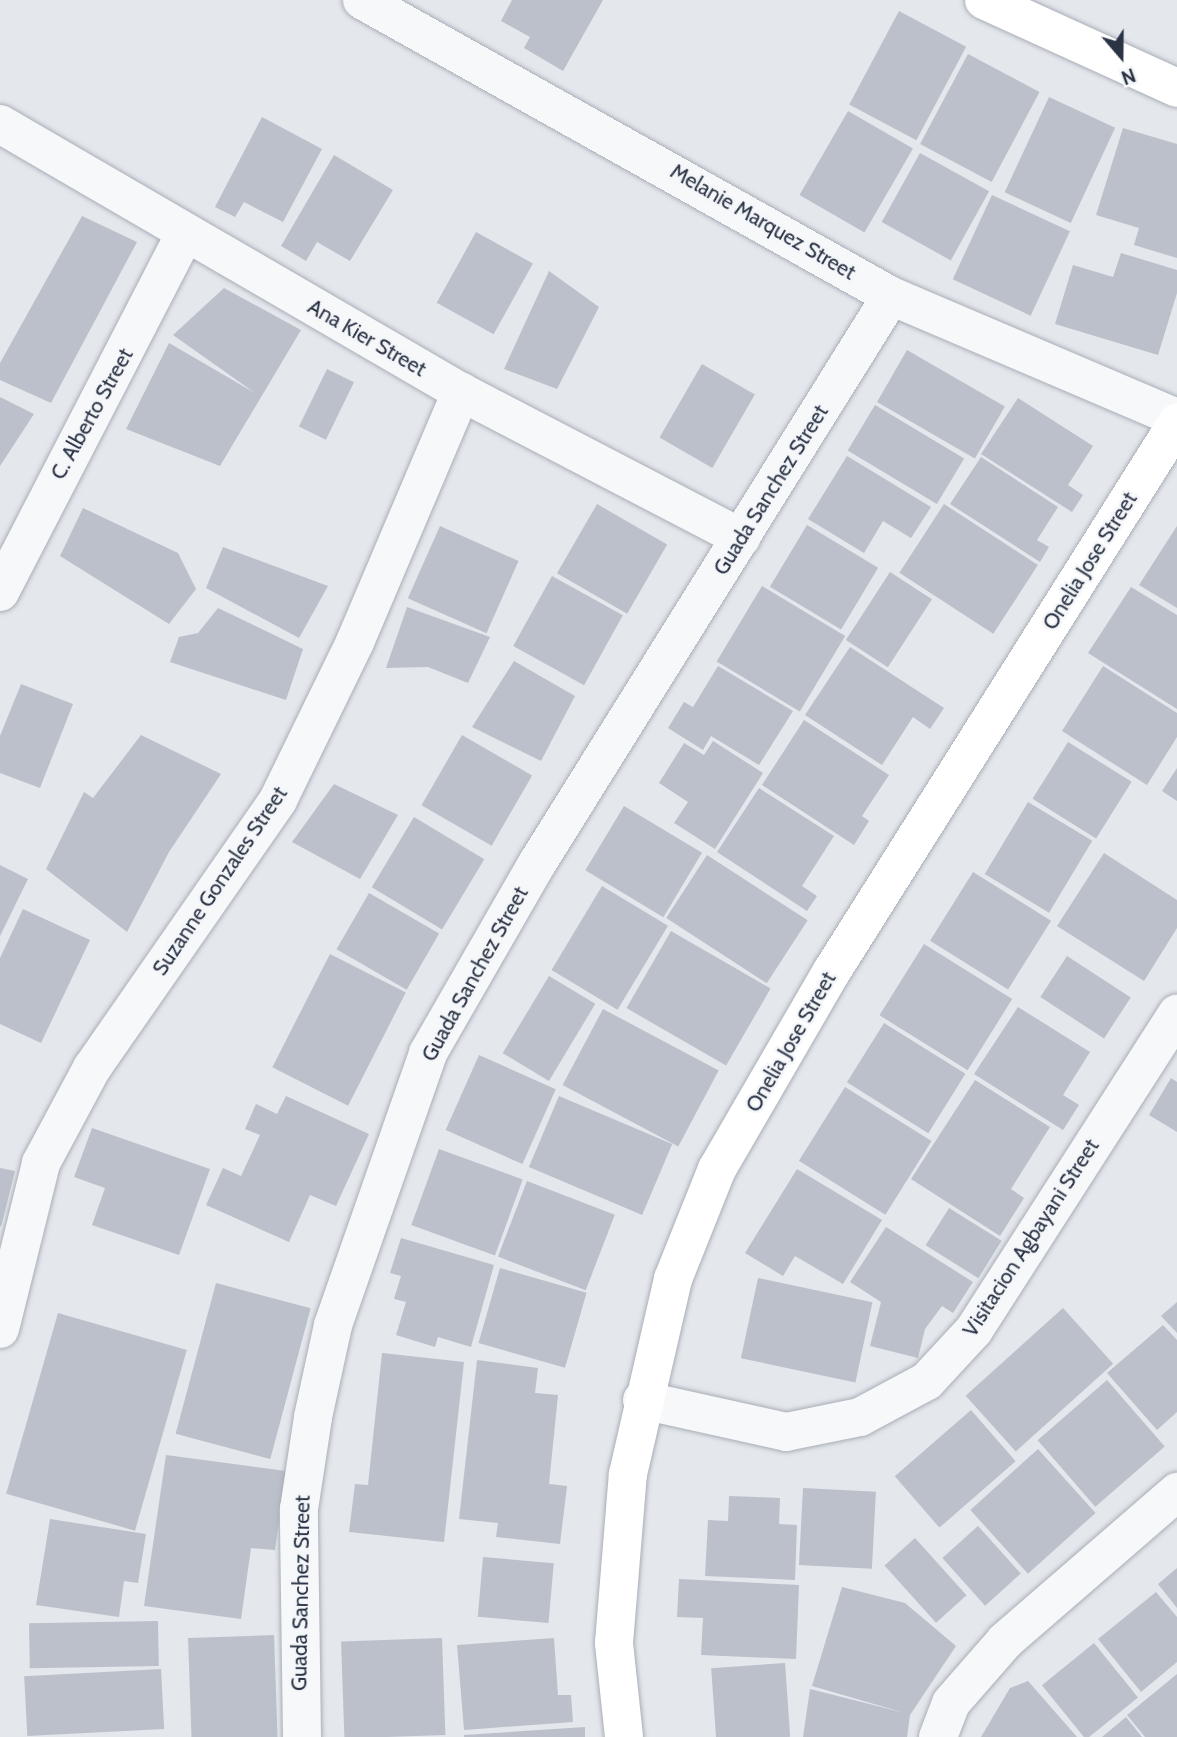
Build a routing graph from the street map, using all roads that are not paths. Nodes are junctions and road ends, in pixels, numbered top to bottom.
1 (362, 0) edge
2 (984, 0) edge
3 (1177, 89) edge
4 (0, 124) edge
5 (184, 235) junction
6 (891, 296) junction
7 (461, 392) junction
8 (1177, 421) edge
9 (741, 538) junction
10 (0, 592) edge
11 (1177, 1014) edge
12 (0, 1329) edge
13 (642, 1400) junction
14 (1177, 1492) edge
15 (302, 1737) edge
16 (624, 1737) edge
17 (938, 1737) edge

1 - 6 street, Melanie Marquez Street
2 - 3 main road
4 - 5 street, Ana Kier Street
5 - 7 street, Ana Kier Street
5 - 10 street, C. Alberto Street
6 - 8 street, Melanie Marquez Street
6 - 9 street, Guada Sanchez Street
7 - 9 street, Ana Kier Street
7 - 12 street, Suzanne Gonzales Street
8 - 13 main road, Onelia Jose Street
9 - 15 street, Guada Sanchez Street
11 - 13 street, Visitacion Agbayani Street
13 - 16 main road, Onelia Jose Street
14 - 17 street

